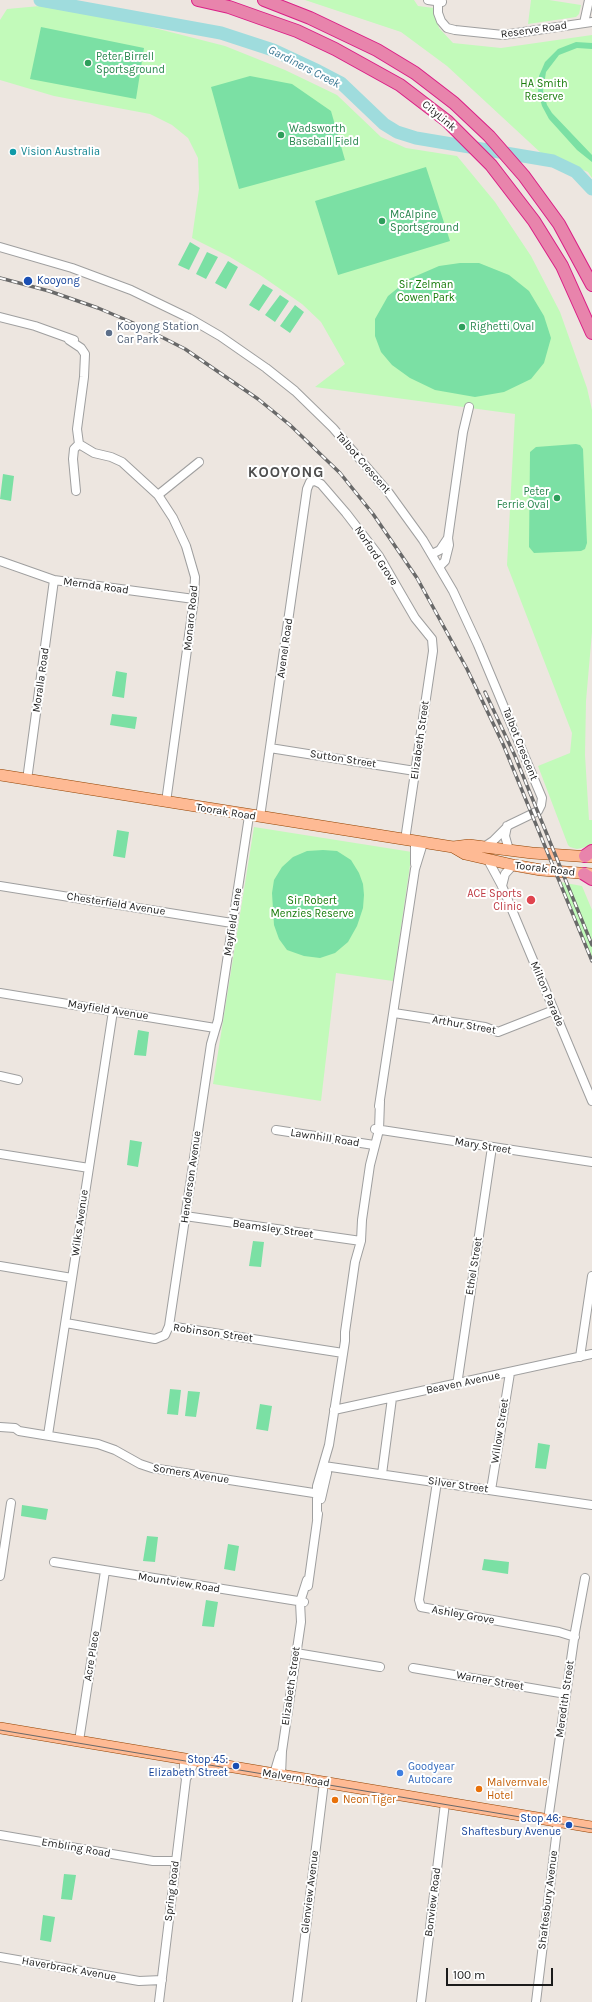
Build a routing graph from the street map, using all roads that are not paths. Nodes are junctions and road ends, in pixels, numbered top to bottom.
1 (198, 0) edge
2 (264, 0) edge
3 (428, 0) edge
4 (590, 0) edge
5 (441, 1) edge
6 (592, 7) edge
7 (588, 23) edge
8 (0, 247) edge
9 (592, 285) edge
10 (0, 317) edge
11 (592, 333) edge
12 (470, 407) dead end
13 (76, 447) junction
14 (199, 462) dead end
15 (313, 480) joint
16 (76, 491) dead end
17 (158, 495) junction
18 (448, 538) junction
19 (432, 554) junction
20 (0, 561) edge
21 (440, 566) junction
22 (54, 580) junction
23 (194, 599) junction
24 (432, 639) joint
25 (270, 748) junction
26 (415, 771) junction
27 (0, 775) edge
28 (27, 780) junction
29 (166, 802) junction
30 (249, 816) junction
31 (260, 817) junction
32 (508, 826) junction
33 (414, 842) junction
34 (484, 847) junction
35 (453, 848) junction
36 (510, 850) junction
37 (590, 855) edge
38 (488, 860) junction
39 (513, 865) junction
40 (589, 876) edge
41 (0, 886) edge
42 (502, 886) junction
43 (232, 923) junction
44 (0, 993) edge
45 (554, 1010) junction
46 (114, 1012) junction
47 (396, 1013) junction
48 (215, 1028) junction
49 (0, 1076) edge
50 (18, 1080) dead end
51 (592, 1101) edge
52 (377, 1129) junction
53 (276, 1130) dead end
54 (371, 1145) junction
55 (492, 1147) junction
56 (0, 1154) edge
57 (592, 1162) edge
58 (89, 1168) junction
59 (185, 1216) junction
60 (358, 1241) junction
61 (0, 1266) edge
62 (592, 1276) edge
63 (72, 1278) junction
64 (66, 1323) junction
65 (169, 1326) junction
66 (340, 1352) junction
67 (592, 1354) edge
68 (580, 1357) junction
69 (510, 1373) junction
70 (456, 1384) junction
71 (392, 1398) junction
72 (334, 1410) junction
73 (0, 1428) edge
74 (48, 1435) junction
75 (326, 1466) junction
76 (382, 1474) junction
77 (437, 1482) junction
78 (491, 1490) junction
79 (318, 1494) junction
80 (11, 1503) dead end
81 (592, 1505) edge
82 (54, 1562) dead end
83 (105, 1571) junction
84 (0, 1576) edge
85 (585, 1578) dead end
86 (302, 1602) junction
87 (575, 1635) junction
88 (296, 1653) junction
89 (380, 1667) dead end
90 (413, 1668) dead end
91 (566, 1694) junction
92 (0, 1728) edge
93 (79, 1741) junction
94 (189, 1760) junction
95 (277, 1775) junction
96 (324, 1782) junction
97 (445, 1803) junction
98 (553, 1821) junction
99 (592, 1827) edge
100 (0, 1835) edge
101 (175, 1865) junction
102 (0, 1958) edge
103 (161, 1984) junction
104 (159, 2002) edge
105 (297, 2002) edge
106 (422, 2002) edge
107 (536, 2002) edge

1 - 11 highway, CityLink
2 - 9 highway, CityLink
3 - 5 street, Reserve Road
4 - 6 street
4 - 7 street
5 - 7 street, Reserve Road
8 - 19 street, Talbot Crescent
10 - 13 street
12 - 18 street
13 - 16 street
13 - 17 street, Monaro Road
14 - 17 street
15 - 24 street, Norford Grove
15 - 25 street, Avenel Road
17 - 23 street, Monaro Road
18 - 19 street
18 - 21 street
19 - 21 street, Talbot Crescent
20 - 22 street, Mernda Road
21 - 32 street, Talbot Crescent
22 - 23 street, Mernda Road
22 - 28 street, Moralla Road
23 - 29 street, Monaro Road
24 - 26 street, Elizabeth Street
25 - 26 street, Sutton Street
25 - 31 street, Avenel Road
26 - 33 street, Elizabeth Street
27 - 28 main road, Toorak Road
28 - 29 main road, Toorak Road
29 - 30 main road, Toorak Road
30 - 31 main road, Toorak Road
30 - 43 street, Mayfield Lane
31 - 33 main road, Toorak Road
32 - 34 street, Talbot Crescent
32 - 36 street
33 - 35 main road, Toorak Road
33 - 47 street, Elizabeth Street
34 - 35 main road, Toorak Road
34 - 36 main road, Toorak Road
35 - 38 main road, Toorak Road
36 - 37 main road, Toorak Road
38 - 39 main road, Toorak Road
38 - 42 street, Milton Parade
39 - 40 main road, Toorak Road
39 - 42 street
41 - 43 street, Chesterfield Avenue
42 - 45 street, Milton Parade
43 - 48 street, Mayfield Lane
44 - 46 street, Mayfield Avenue
45 - 47 street, Arthur Street
45 - 51 street, Milton Parade
46 - 48 street, Mayfield Avenue
46 - 58 street, Wilks Avenue
47 - 52 street, Elizabeth Street
48 - 59 street, Henderson Avenue
49 - 50 street
52 - 54 street, Elizabeth Street
52 - 55 street, Mary Street
53 - 54 street, Lawnhill Road
54 - 60 street, Elizabeth Street
55 - 57 street, Mary Street
55 - 70 street, Ethel Street
56 - 58 street
58 - 63 street, Wilks Avenue
59 - 60 street, Beamsley Street
59 - 65 street, Henderson Avenue
60 - 66 street, Elizabeth Street
61 - 63 street
62 - 68 street
63 - 64 street, Wilks Avenue
64 - 65 street, Robinson Street
64 - 74 street, Wilks Avenue
65 - 66 street, Robinson Street
66 - 72 street, Elizabeth Street
67 - 68 street, Beaven Avenue
68 - 69 street, Beaven Avenue
69 - 70 street, Beaven Avenue
69 - 78 street, Willow Street
70 - 71 street, Beaven Avenue
71 - 72 street, Beaven Avenue
71 - 76 street
72 - 75 street, Elizabeth Street
73 - 74 street, Somers Avenue
74 - 79 street, Somers Avenue
75 - 76 street, Silver Street
75 - 79 street, Elizabeth Street
76 - 77 street, Silver Street
77 - 78 street, Silver Street
77 - 87 street, Ashley Grove
78 - 81 street, Silver Street
79 - 86 street, Elizabeth Street
80 - 84 street
82 - 83 street, Mountview Road
83 - 86 street, Mountview Road
83 - 93 street, Acre Place
85 - 87 street, Meredith Street
86 - 88 street, Elizabeth Street
87 - 91 street, Meredith Street
88 - 89 street
88 - 95 street, Elizabeth Street
90 - 91 street, Warner Street
91 - 98 street, Meredith Street
92 - 93 main road, Malvern Road
93 - 94 main road, Malvern Road
94 - 95 main road, Malvern Road
94 - 101 street, Spring Road
95 - 96 main road, Malvern Road
96 - 97 main road, Malvern Road
96 - 105 street, Glenview Avenue
97 - 98 main road, Malvern Road
97 - 106 street, Bonview Road
98 - 99 main road, Malvern Road
98 - 107 street, Shaftesbury Avenue
100 - 101 street, Embling Road
101 - 103 street, Spring Road
102 - 103 street, Haverbrack Avenue
103 - 104 street, Spring Road

